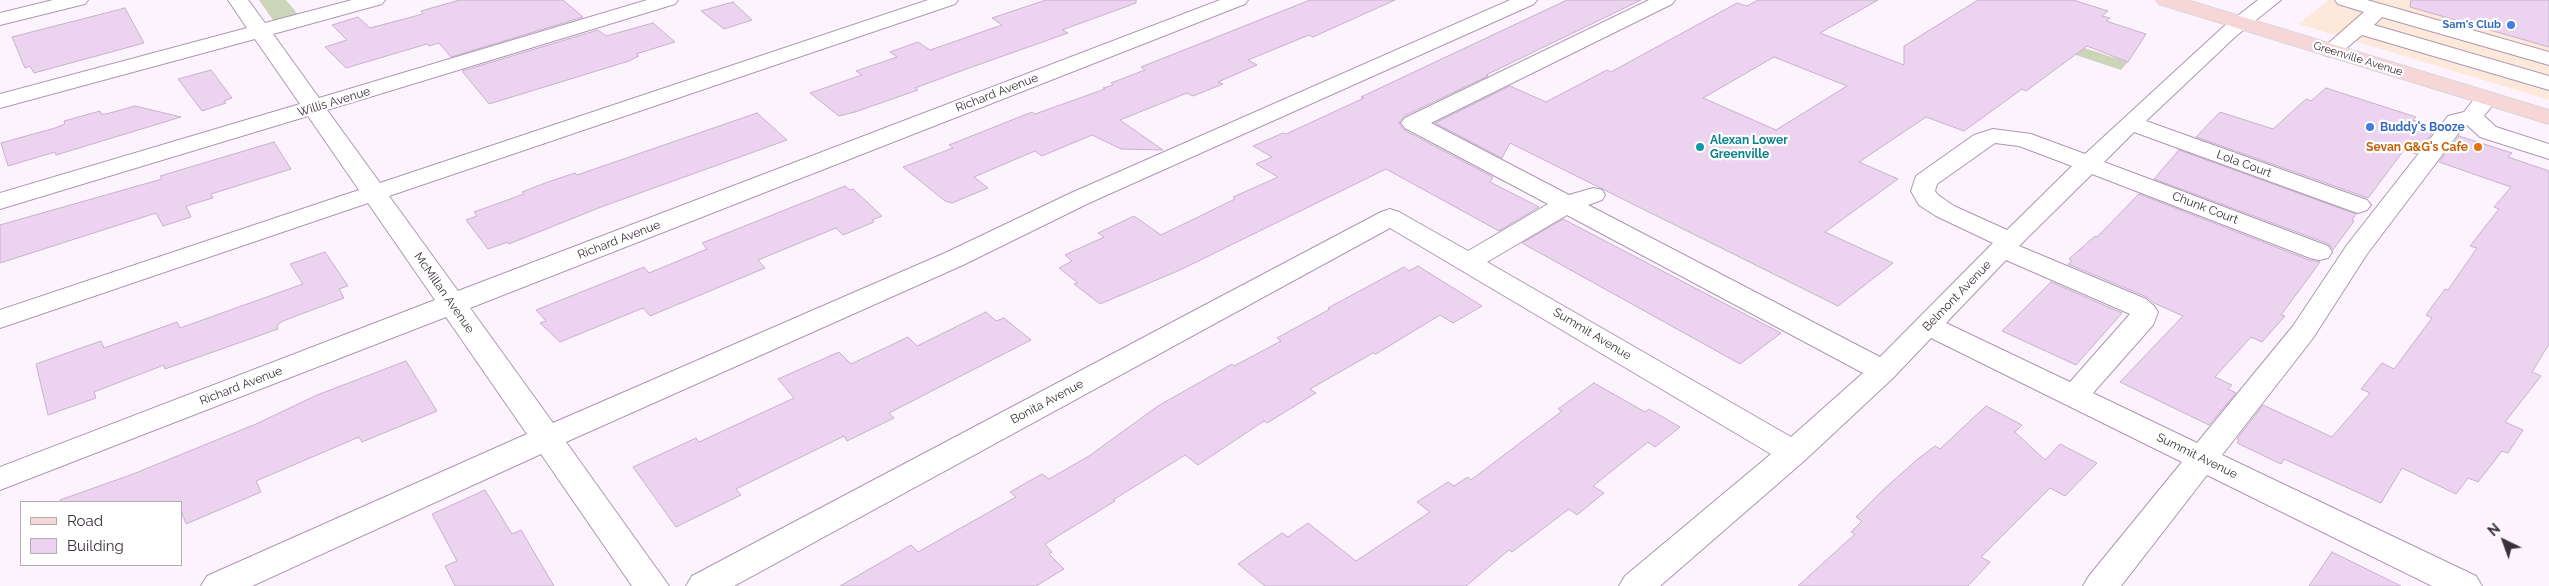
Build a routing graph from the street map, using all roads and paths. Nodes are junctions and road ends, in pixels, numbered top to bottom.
1 (78, 0) edge
2 (238, 0) edge
3 (375, 0) edge
4 (668, 0) edge
5 (948, 0) edge
6 (1238, 0) edge
7 (1527, 0) edge
8 (1665, 0) edge
9 (2166, 0) edge
10 (2272, 0) edge
11 (2352, 1) edge
12 (2379, 10) junction
13 (0, 19) edge
14 (2241, 23) junction
15 (2359, 27) junction
16 (260, 31) junction
17 (2331, 51) junction
18 (2549, 59) edge
19 (2549, 83) edge
20 (0, 101) edge
21 (314, 108) junction
22 (2480, 108) junction
23 (2549, 117) edge
24 (2130, 124) junction
25 (2549, 152) edge
26 (2090, 163) junction
27 (374, 193) junction
28 (0, 202) edge
29 (2358, 205) dead end
30 (1574, 208) junction
31 (1390, 217) joint
32 (2006, 245) junction
33 (2319, 252) dead end
34 (1476, 266) junction
35 (452, 304) junction
36 (0, 320) edge
37 (1929, 326) junction
38 (1883, 371) junction
39 (2074, 396) junction
40 (547, 438) junction
41 (1793, 452) junction
42 (2203, 459) junction
43 (0, 479) edge
44 (219, 586) edge
45 (651, 586) edge
46 (704, 586) edge
47 (1637, 586) edge
48 (2101, 586) edge
49 (2464, 586) edge

1 - 13 street
2 - 16 street, McMillan Avenue
3 - 16 street
4 - 21 street, Willis Avenue
5 - 27 street
6 - 35 street, Richard Avenue
7 - 40 street
8 - 30 street
9 - 14 main road, Greenville Avenue
10 - 14 street, Belmont Avenue
11 - 12 street
12 - 15 street
12 - 18 street
14 - 17 main road, Greenville Avenue
14 - 24 street, Belmont Avenue
15 - 17 street
15 - 19 street
16 - 20 street
16 - 21 street, McMillan Avenue
17 - 22 main road, Greenville Avenue
21 - 27 street, McMillan Avenue
21 - 28 street, Willis Avenue
22 - 23 main road, Greenville Avenue
22 - 25 street
22 - 42 street
24 - 26 street, Belmont Avenue
24 - 29 street, Lola Court
26 - 32 street, Belmont Avenue
26 - 32 street, Chunk Court
26 - 33 street, Chunk Court
27 - 35 street, McMillan Avenue
27 - 36 street
30 - 34 street
30 - 38 street
31 - 34 street, Summit Avenue
31 - 46 street, Bonita Avenue
32 - 37 street, Belmont Avenue
32 - 39 street, Chunk Court
34 - 41 street, Summit Avenue
35 - 40 street, McMillan Avenue
35 - 43 street, Richard Avenue
37 - 38 street, Belmont Avenue
37 - 39 street, Summit Avenue
38 - 41 street, Belmont Avenue
39 - 42 street, Summit Avenue
40 - 44 street
40 - 45 street, McMillan Avenue
41 - 47 street, Belmont Avenue
42 - 48 street
42 - 49 street, Summit Avenue

